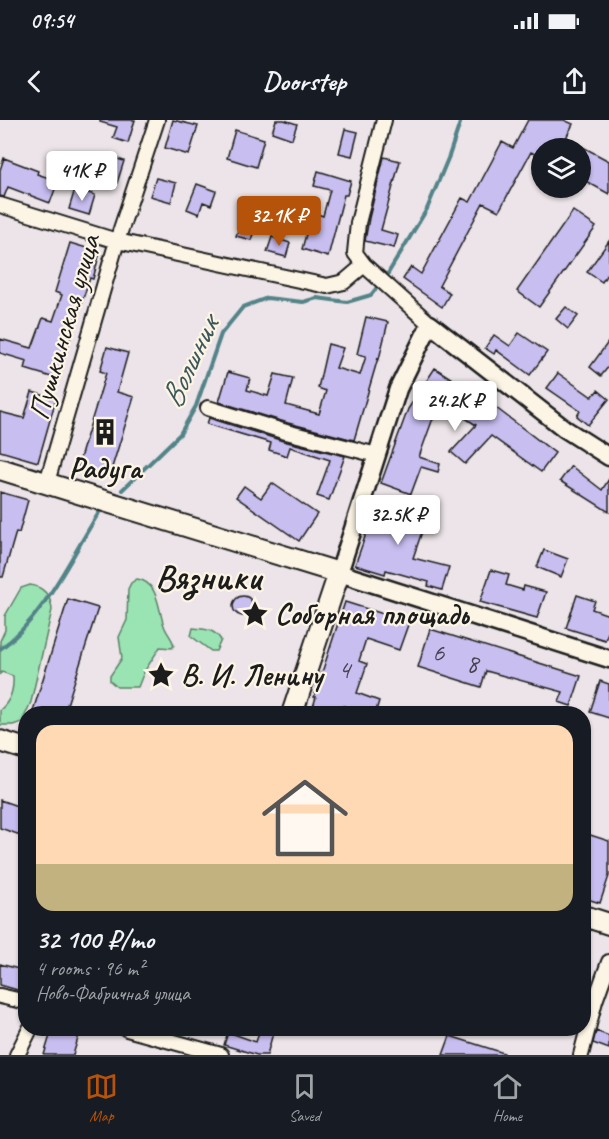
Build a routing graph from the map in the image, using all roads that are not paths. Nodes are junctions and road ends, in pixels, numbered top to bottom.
1 (156, 120) edge
2 (384, 120) edge
3 (0, 205) edge
4 (117, 241) junction
5 (364, 265) junction
6 (430, 324) junction
7 (208, 408) dead end
8 (376, 455) junction
9 (609, 457) edge
10 (0, 469) edge
11 (47, 482) junction
12 (339, 573) junction
13 (609, 659) edge
14 (295, 706) edge
15 (0, 741) edge
16 (18, 747) edge
17 (591, 918) edge
18 (609, 924) edge
19 (609, 962) edge
20 (0, 996) edge
21 (18, 1000) edge
22 (591, 1019) edge
23 (26, 1036) edge
24 (153, 1036) edge
25 (586, 1036) edge
26 (17, 1055) edge
27 (221, 1055) edge
28 (581, 1055) edge

1 - 4 street, Пушкинская улица
2 - 5 street
3 - 4 street
4 - 5 street
4 - 11 street, Пушкинская улица
5 - 6 street
6 - 8 street
6 - 9 street
7 - 8 street
8 - 12 street
10 - 11 main road
11 - 12 main road
12 - 13 street
12 - 14 main road
15 - 16 main road
17 - 18 main road
19 - 22 street
20 - 21 street
23 - 26 street
24 - 27 street
25 - 28 street

